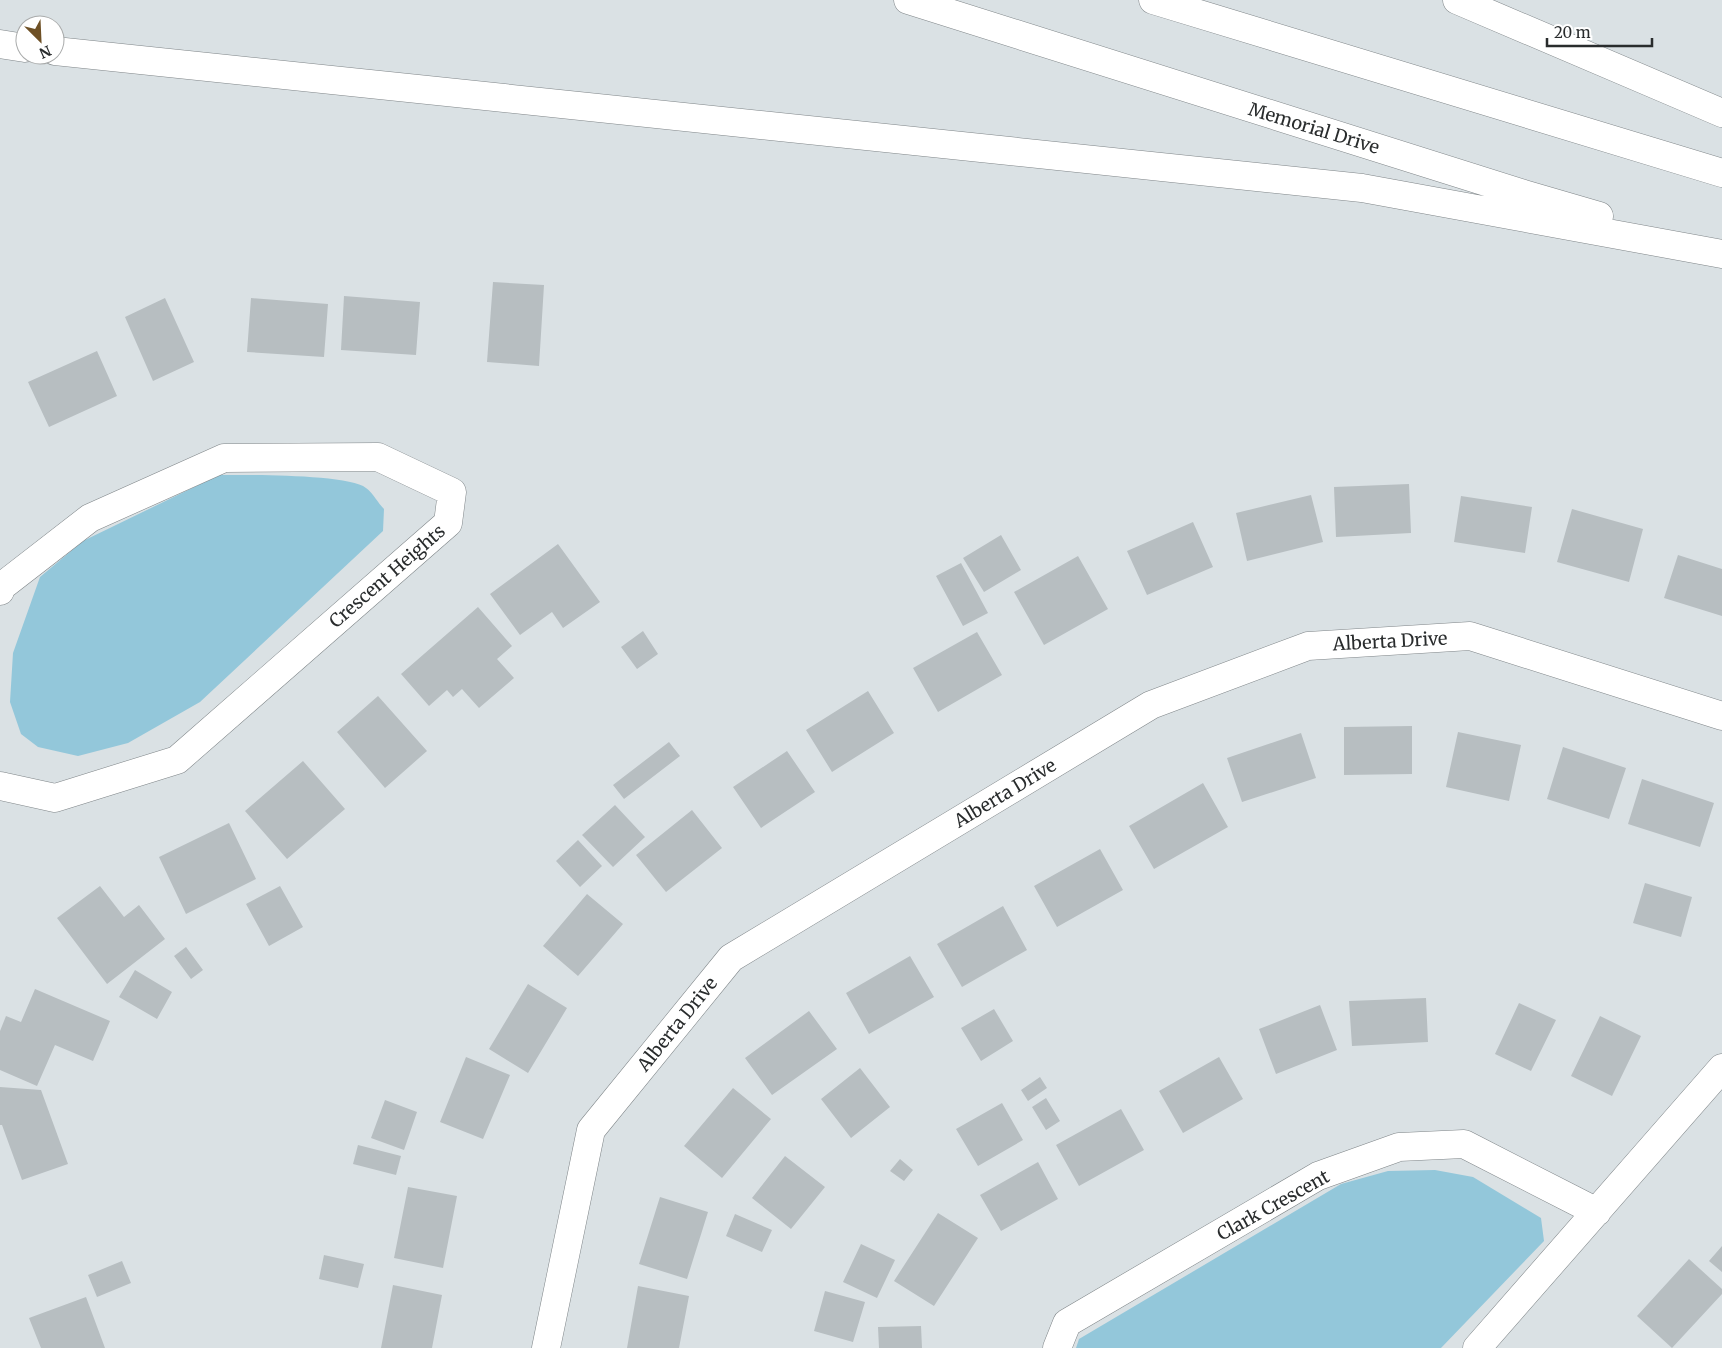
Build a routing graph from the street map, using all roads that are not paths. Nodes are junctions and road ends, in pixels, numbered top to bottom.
1 (908, 0) edge
2 (1153, 0) edge
3 (1457, 0) edge
4 (65, 52) edge
5 (1722, 112) edge
6 (1722, 173) edge
7 (1722, 253) edge
8 (0, 591) edge
9 (1722, 716) edge
10 (0, 786) edge
11 (1722, 1068) edge
12 (1597, 1212) junction
13 (546, 1348) edge
14 (1057, 1348) edge
15 (1477, 1348) edge

1 - 7 main road, Memorial Drive
2 - 6 main road
3 - 5 main road
4 - 7 main road
8 - 10 main road, Crescent Heights
9 - 13 main road, Alberta Drive
11 - 12 main road
12 - 14 main road, Clark Crescent
12 - 15 main road

